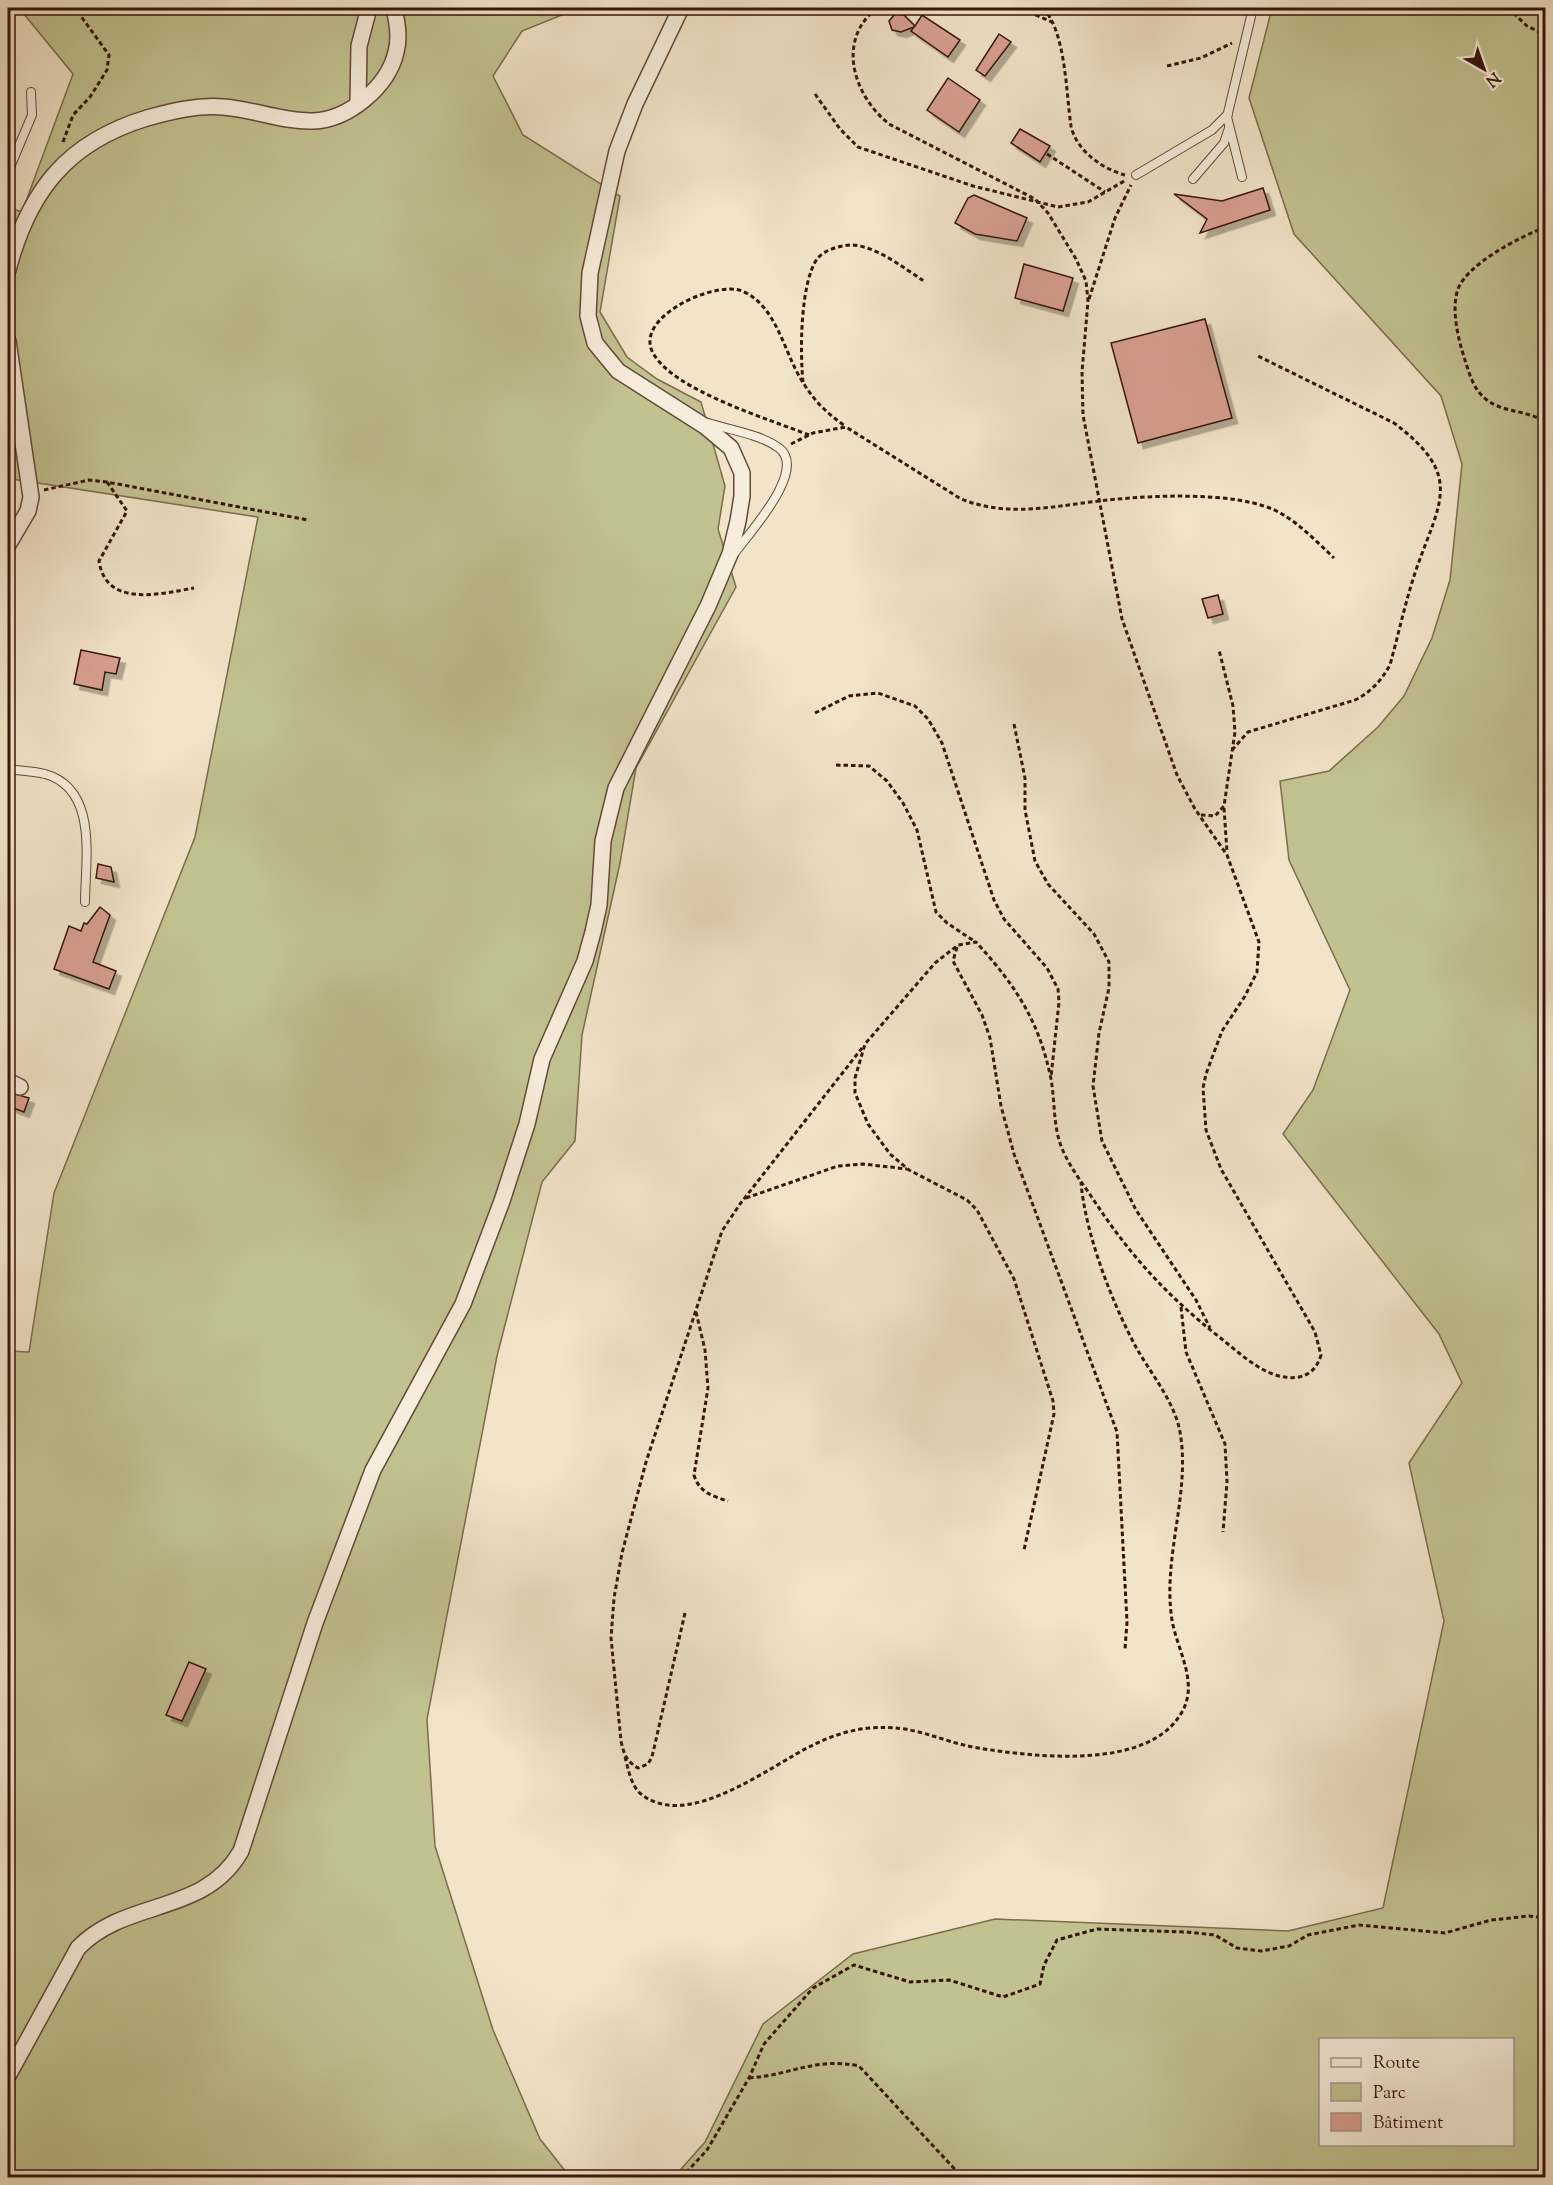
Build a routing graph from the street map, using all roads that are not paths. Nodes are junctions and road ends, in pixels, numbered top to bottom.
1 (369, 8) edge
2 (394, 8) edge
3 (681, 8) edge
4 (1253, 8) edge
5 (31, 92) dead end
6 (358, 104) junction
7 (1228, 114) junction
8 (1229, 127) junction
9 (8, 172) edge
10 (1136, 175) road end
11 (1242, 177) dead end
12 (1193, 179) dead end
13 (13, 232) edge
14 (8, 270) edge
15 (8, 341) edge
16 (689, 418) junction
17 (8, 545) edge
18 (723, 571) junction
19 (8, 770) edge
20 (85, 902) dead end
21 (8, 2076) edge

1 - 6 street
2 - 6 street
3 - 16 street
4 - 7 lane
5 - 9 lane
6 - 13 street
7 - 8 lane
7 - 10 lane
8 - 11 lane
8 - 12 lane
13 - 14 street
15 - 17 street
16 - 18 street
16 - 18 lane
18 - 21 street
19 - 20 lane

